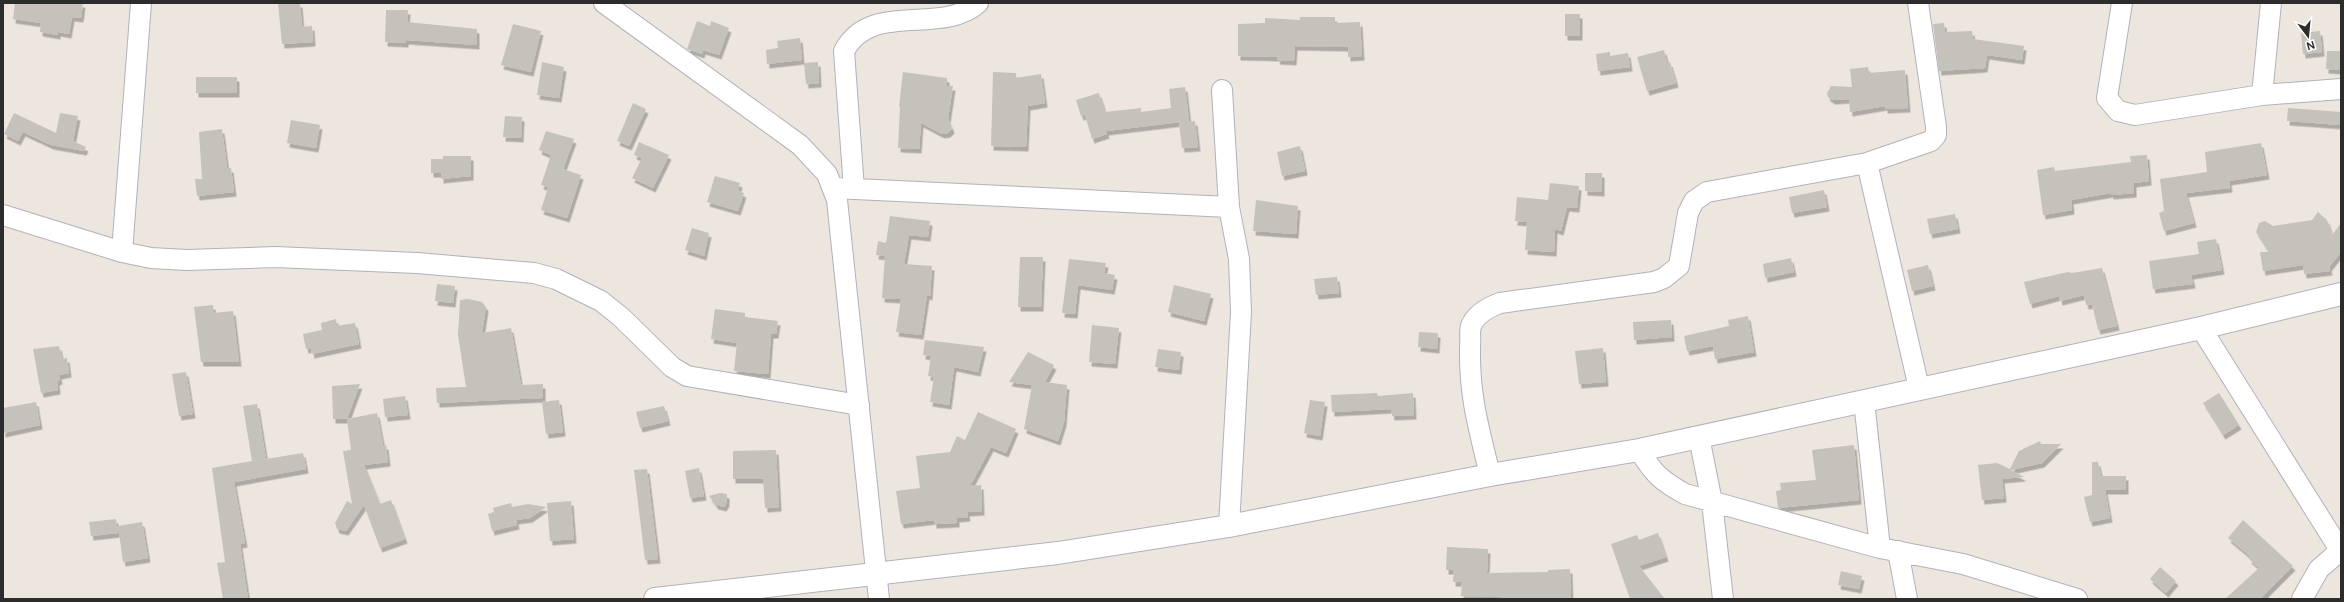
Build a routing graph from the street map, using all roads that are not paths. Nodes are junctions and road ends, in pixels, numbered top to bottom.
1 (141, 3) edge
2 (604, 3) edge
3 (978, 3) edge
4 (1918, 3) edge
5 (2122, 3) edge
6 (2271, 3) edge
7 (1222, 90) dead end
8 (2341, 90) edge
9 (2262, 95) junction
10 (1867, 163) junction
11 (834, 188) junction
12 (854, 189) junction
13 (1229, 207) junction
14 (3, 215) edge
15 (122, 252) junction
16 (2341, 294) edge
17 (2202, 328) junction
18 (1919, 388) junction
19 (1864, 401) junction
20 (859, 405) junction
21 (1700, 437) junction
22 (1639, 450) junction
23 (1490, 475) junction
24 (1712, 502) junction
25 (1229, 526) junction
26 (1889, 549) junction
27 (2340, 550) edge
28 (875, 574) junction
29 (696, 597) edge
30 (655, 599) edge
31 (879, 599) edge
32 (1723, 599) edge
33 (1907, 599) edge
34 (2077, 599) edge
35 (2302, 599) edge

1 - 15 street
2 - 11 street
3 - 12 street
4 - 10 street
5 - 9 street
6 - 9 street
7 - 13 street
8 - 9 street
10 - 18 street
10 - 23 street
11 - 12 street
11 - 20 street
12 - 13 street
13 - 25 street
14 - 15 street
15 - 20 street
16 - 17 street
17 - 18 street
17 - 27 street
18 - 19 street
19 - 21 street
19 - 26 street
20 - 28 street
21 - 22 street
21 - 24 street
22 - 23 street
22 - 24 street
23 - 25 street
24 - 26 street
24 - 32 street
25 - 28 street
26 - 33 street
26 - 34 street
27 - 35 street
28 - 29 street
28 - 31 street
29 - 30 street

